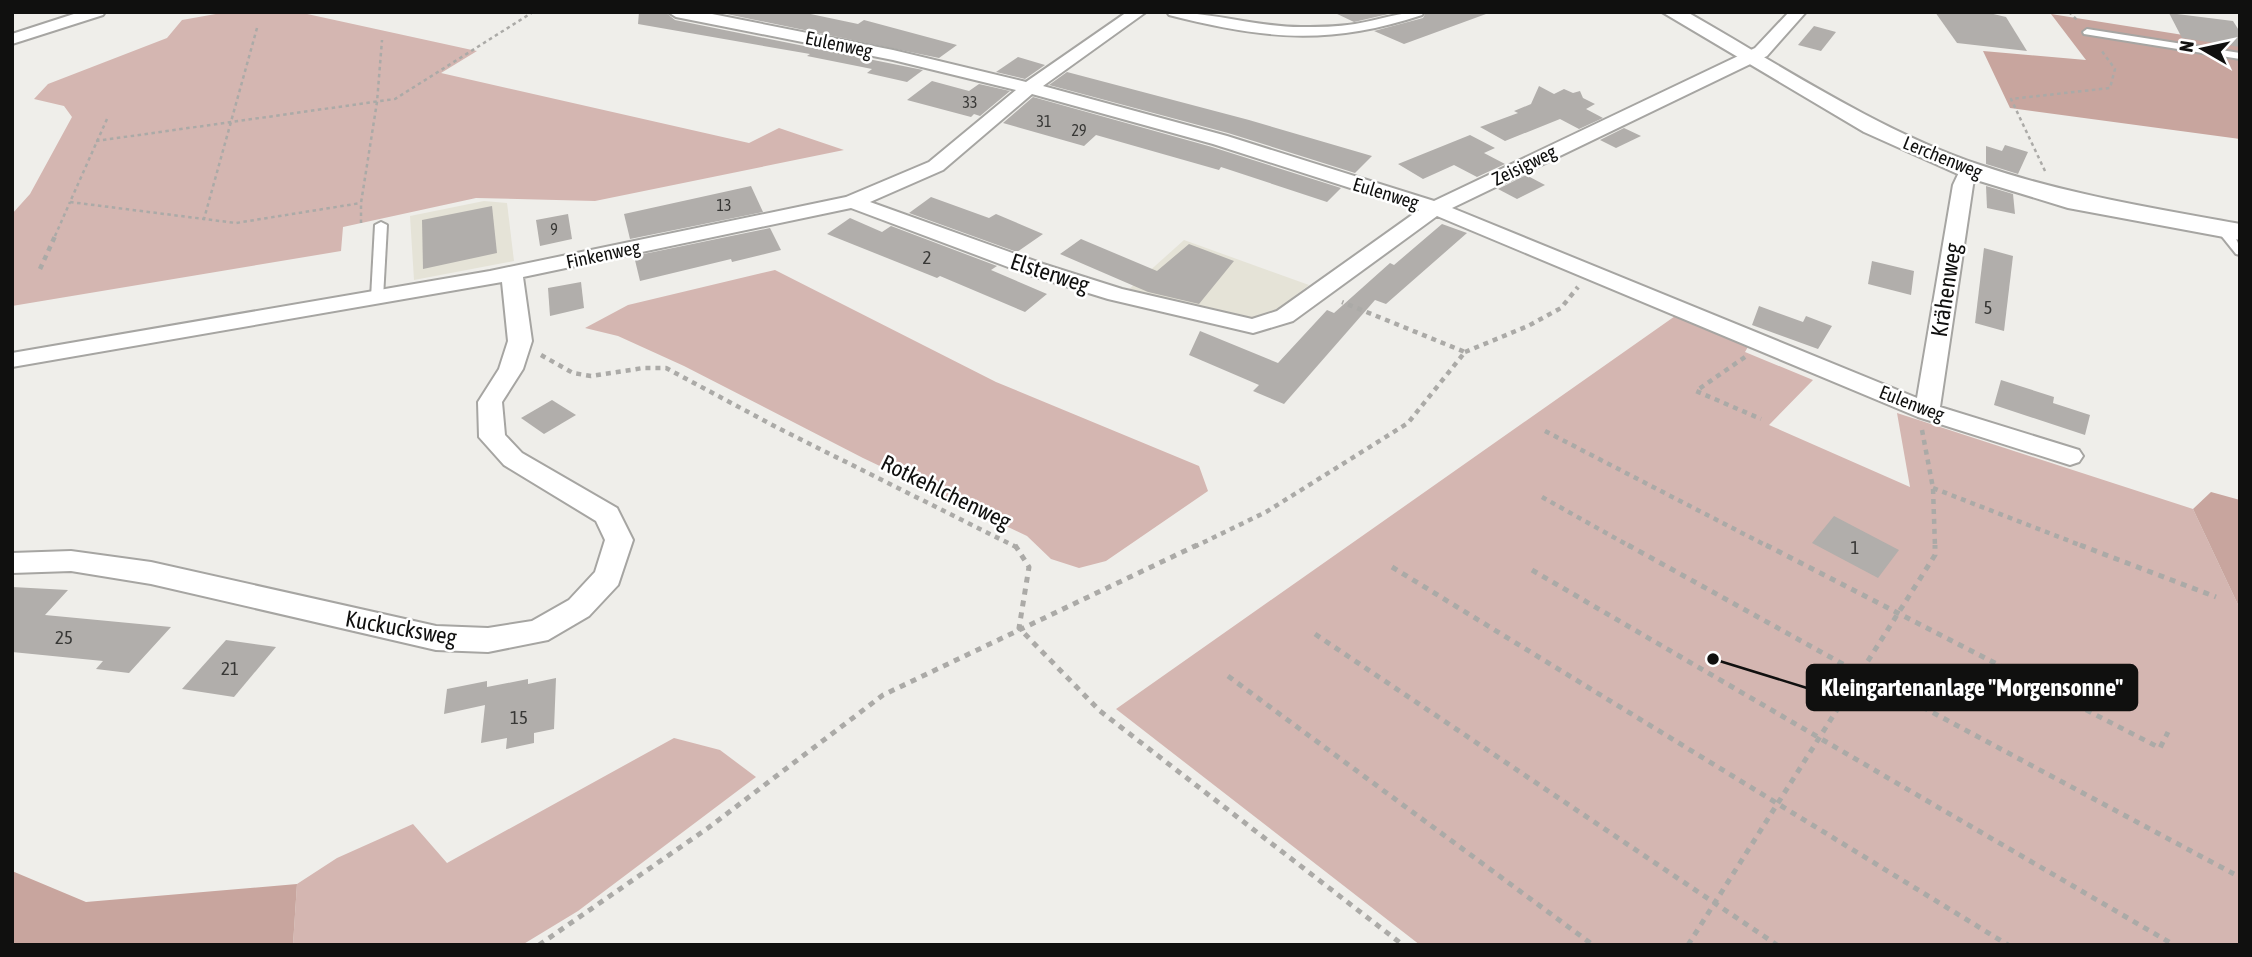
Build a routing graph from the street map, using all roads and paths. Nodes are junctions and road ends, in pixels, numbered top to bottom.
1 (533, 12) edge
2 (677, 12) edge
3 (1138, 12) edge
4 (1175, 12) edge
5 (1416, 12) edge
6 (1672, 12) edge
7 (1798, 12) edge
8 (2069, 12) edge
9 (85, 13) edge
10 (257, 28) dead end
11 (2087, 32) junction
12 (12, 39) edge
13 (382, 40) dead end
14 (2240, 56) edge
15 (1748, 58) junction
16 (1028, 88) junction
17 (377, 102) junction
18 (107, 119) dead end
19 (231, 121) junction
20 (96, 141) junction
21 (1969, 170) junction
22 (2057, 196) junction
23 (71, 202) junction
24 (852, 202) junction
25 (361, 203) junction
26 (1435, 208) junction
27 (204, 219) junction
28 (381, 225) joint
29 (2231, 231) edge
30 (2240, 251) edge
31 (40, 269) dead end
32 (1590, 271) junction
33 (512, 273) junction
34 (1317, 292) junction
35 (377, 298) junction
36 (1253, 326) joint
37 (1761, 343) junction
38 (1465, 352) junction
39 (516, 354) junction
40 (12, 360) edge
41 (1927, 411) junction
42 (1761, 419) dead end
43 (1545, 431) dead end
44 (2070, 456) dead end
45 (1933, 488) junction
46 (1542, 497) dead end
47 (12, 562) edge
48 (1392, 567) dead end
49 (1532, 570) dead end
50 (2216, 597) dead end
51 (1896, 614) junction
52 (1019, 628) junction
53 (1315, 634) dead end
54 (1859, 673) junction
55 (1228, 676) dead end
56 (2168, 732) dead end
57 (1818, 738) junction
58 (1776, 804) junction
59 (2234, 874) dead end
60 (1714, 903) junction
61 (539, 945) edge
62 (1404, 945) edge
63 (1593, 945) edge
64 (1688, 945) edge
65 (1777, 945) edge
66 (2008, 945) edge
67 (2174, 945) edge

1 - 17 path
2 - 16 street, Eulenweg
3 - 16 street, Finkenweg
4 - 5 street
6 - 15 street, Lerchenweg
7 - 15 street, Zeisigweg
8 - 11 path
9 - 12 street
10 - 19 path
11 - 14 lane
11 - 22 path
13 - 17 path
15 - 21 street, Lerchenweg
15 - 26 street, Zeisigweg
16 - 24 street, Finkenweg
16 - 26 street, Eulenweg
17 - 19 path
17 - 25 path
18 - 20 path
19 - 20 path
19 - 27 path
20 - 23 path
21 - 22 street, Lerchenweg
21 - 41 street, Krähenweg
22 - 29 street, Lerchenweg
23 - 27 path
23 - 31 path
24 - 33 street, Finkenweg
24 - 36 street, Elsterweg
25 - 27 path
25 - 28 path
26 - 32 street, Eulenweg
26 - 34 street, Zeisigweg
28 - 35 lane
29 - 30 lane
32 - 37 street, Eulenweg
32 - 38 path
33 - 35 street, Finkenweg
33 - 39 street, Kuckucksweg
34 - 36 street, Zeisigweg
34 - 38 path
35 - 40 street, Finkenweg
37 - 41 street, Eulenweg
37 - 42 path
38 - 52 path
39 - 47 street, Kuckucksweg
39 - 52 path, Rotkehlchenweg
41 - 44 street, Eulenweg
41 - 45 path
43 - 51 path
45 - 50 path
45 - 51 path
46 - 54 path
48 - 58 path
49 - 57 path
51 - 54 path
51 - 56 path
52 - 61 path
52 - 62 path
53 - 60 path
54 - 57 path
54 - 59 path
55 - 63 path
57 - 58 path
57 - 67 path
58 - 60 path
58 - 66 path
60 - 64 path
60 - 65 path

